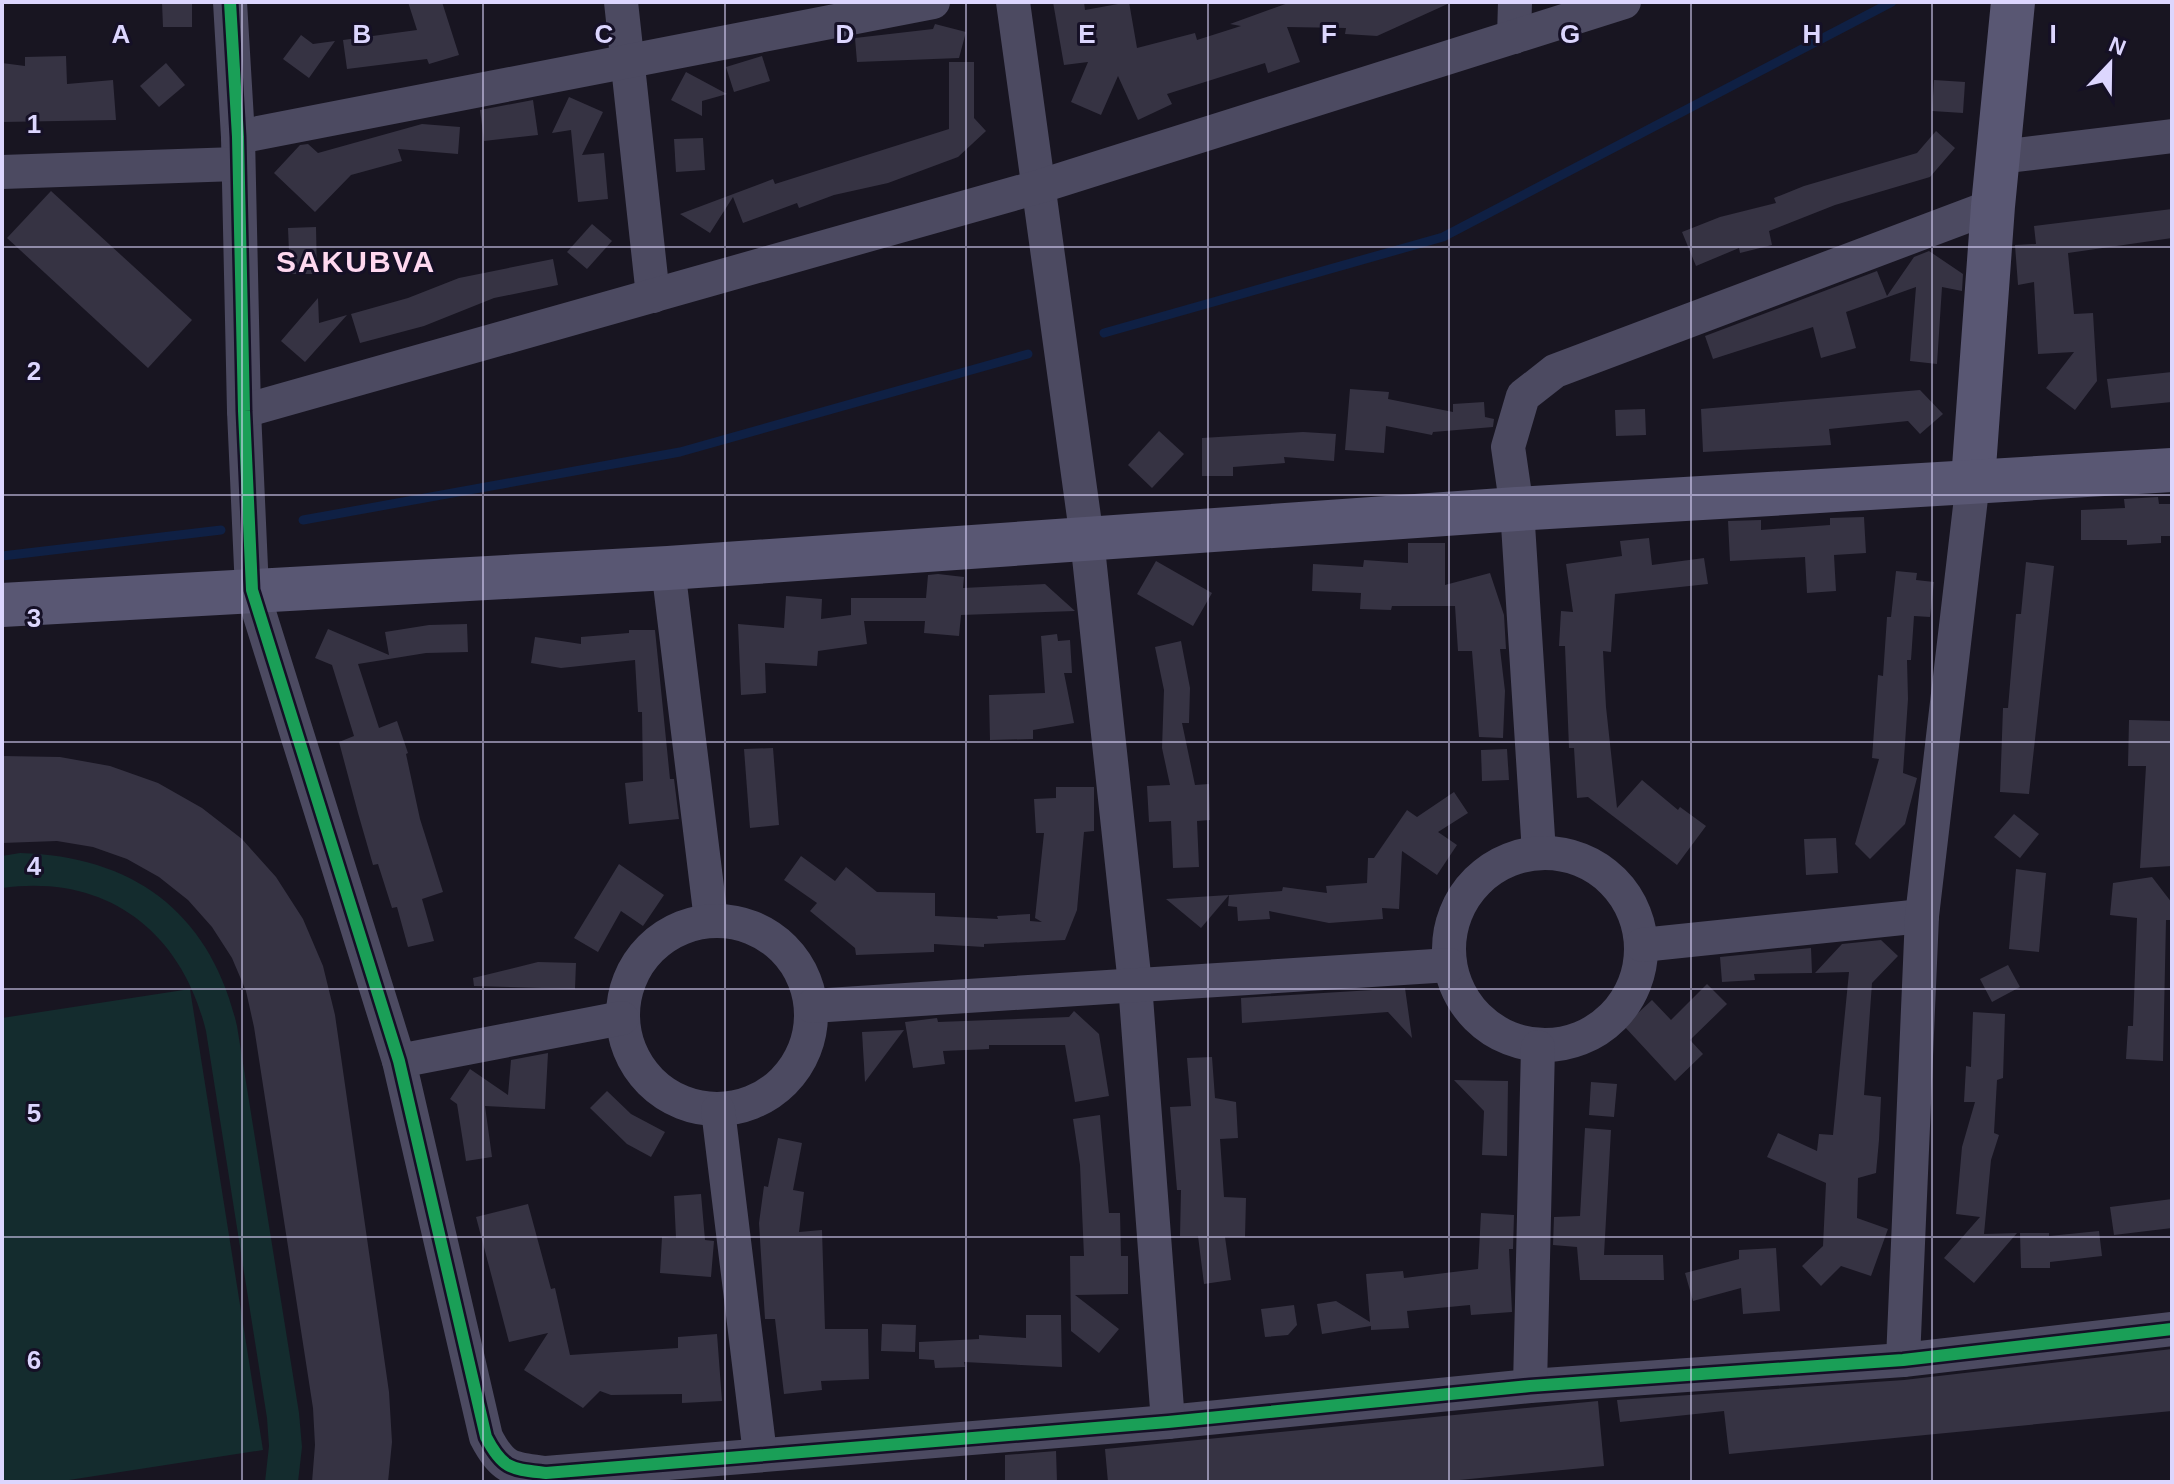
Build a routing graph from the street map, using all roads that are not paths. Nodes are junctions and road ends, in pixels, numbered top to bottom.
1 (230, 2) edge
2 (621, 2) edge
3 (933, 2) edge
4 (1013, 2) edge
5 (1515, 2) edge
6 (1624, 2) edge
7 (2013, 2) edge
8 (1514, 37) junction
9 (628, 61) junction
10 (2172, 136) edge
11 (238, 150) junction
12 (2000, 157) junction
13 (2, 172) edge
14 (1041, 186) junction
15 (1993, 206) junction
16 (653, 296) junction
17 (244, 411) junction
18 (2172, 470) edge
19 (1973, 481) junction
20 (1517, 509) junction
21 (1087, 539) junction
22 (668, 568) junction
23 (252, 590) junction
24 (2, 605) edge
25 (1539, 853) junction
26 (1922, 916) junction
27 (711, 920) junction
28 (1642, 945) junction
29 (1450, 965) junction
30 (1135, 984) junction
31 (812, 1006) junction
32 (622, 1018) junction
33 (1538, 1047) junction
34 (399, 1061) junction
35 (718, 1110) junction
36 (2172, 1329) edge
37 (1903, 1360) junction
38 (1530, 1386) junction
39 (1168, 1422) junction
40 (760, 1454) junction

1 - 11 street
2 - 9 street
3 - 9 street
4 - 14 street
5 - 8 street
6 - 8 street
7 - 12 street
8 - 14 street
9 - 11 street
9 - 16 street
10 - 12 street
11 - 13 street
11 - 17 street
12 - 15 street
14 - 16 street
14 - 21 street
15 - 19 street
15 - 20 street
16 - 17 street
17 - 23 street
18 - 19 street
19 - 20 street
19 - 26 street
20 - 21 street
20 - 25 street
21 - 22 street
21 - 30 street
22 - 23 street
22 - 27 street
23 - 24 street
23 - 34 street
25 - 28 street
25 - 29 street
26 - 28 street
26 - 37 street
27 - 31 street
27 - 32 street
28 - 33 street
29 - 30 street
29 - 33 street
30 - 31 street
30 - 39 street
31 - 35 street
32 - 34 street
32 - 35 street
33 - 38 street
34 - 40 street
35 - 40 street
36 - 37 street
37 - 38 street
38 - 39 street
39 - 40 street

